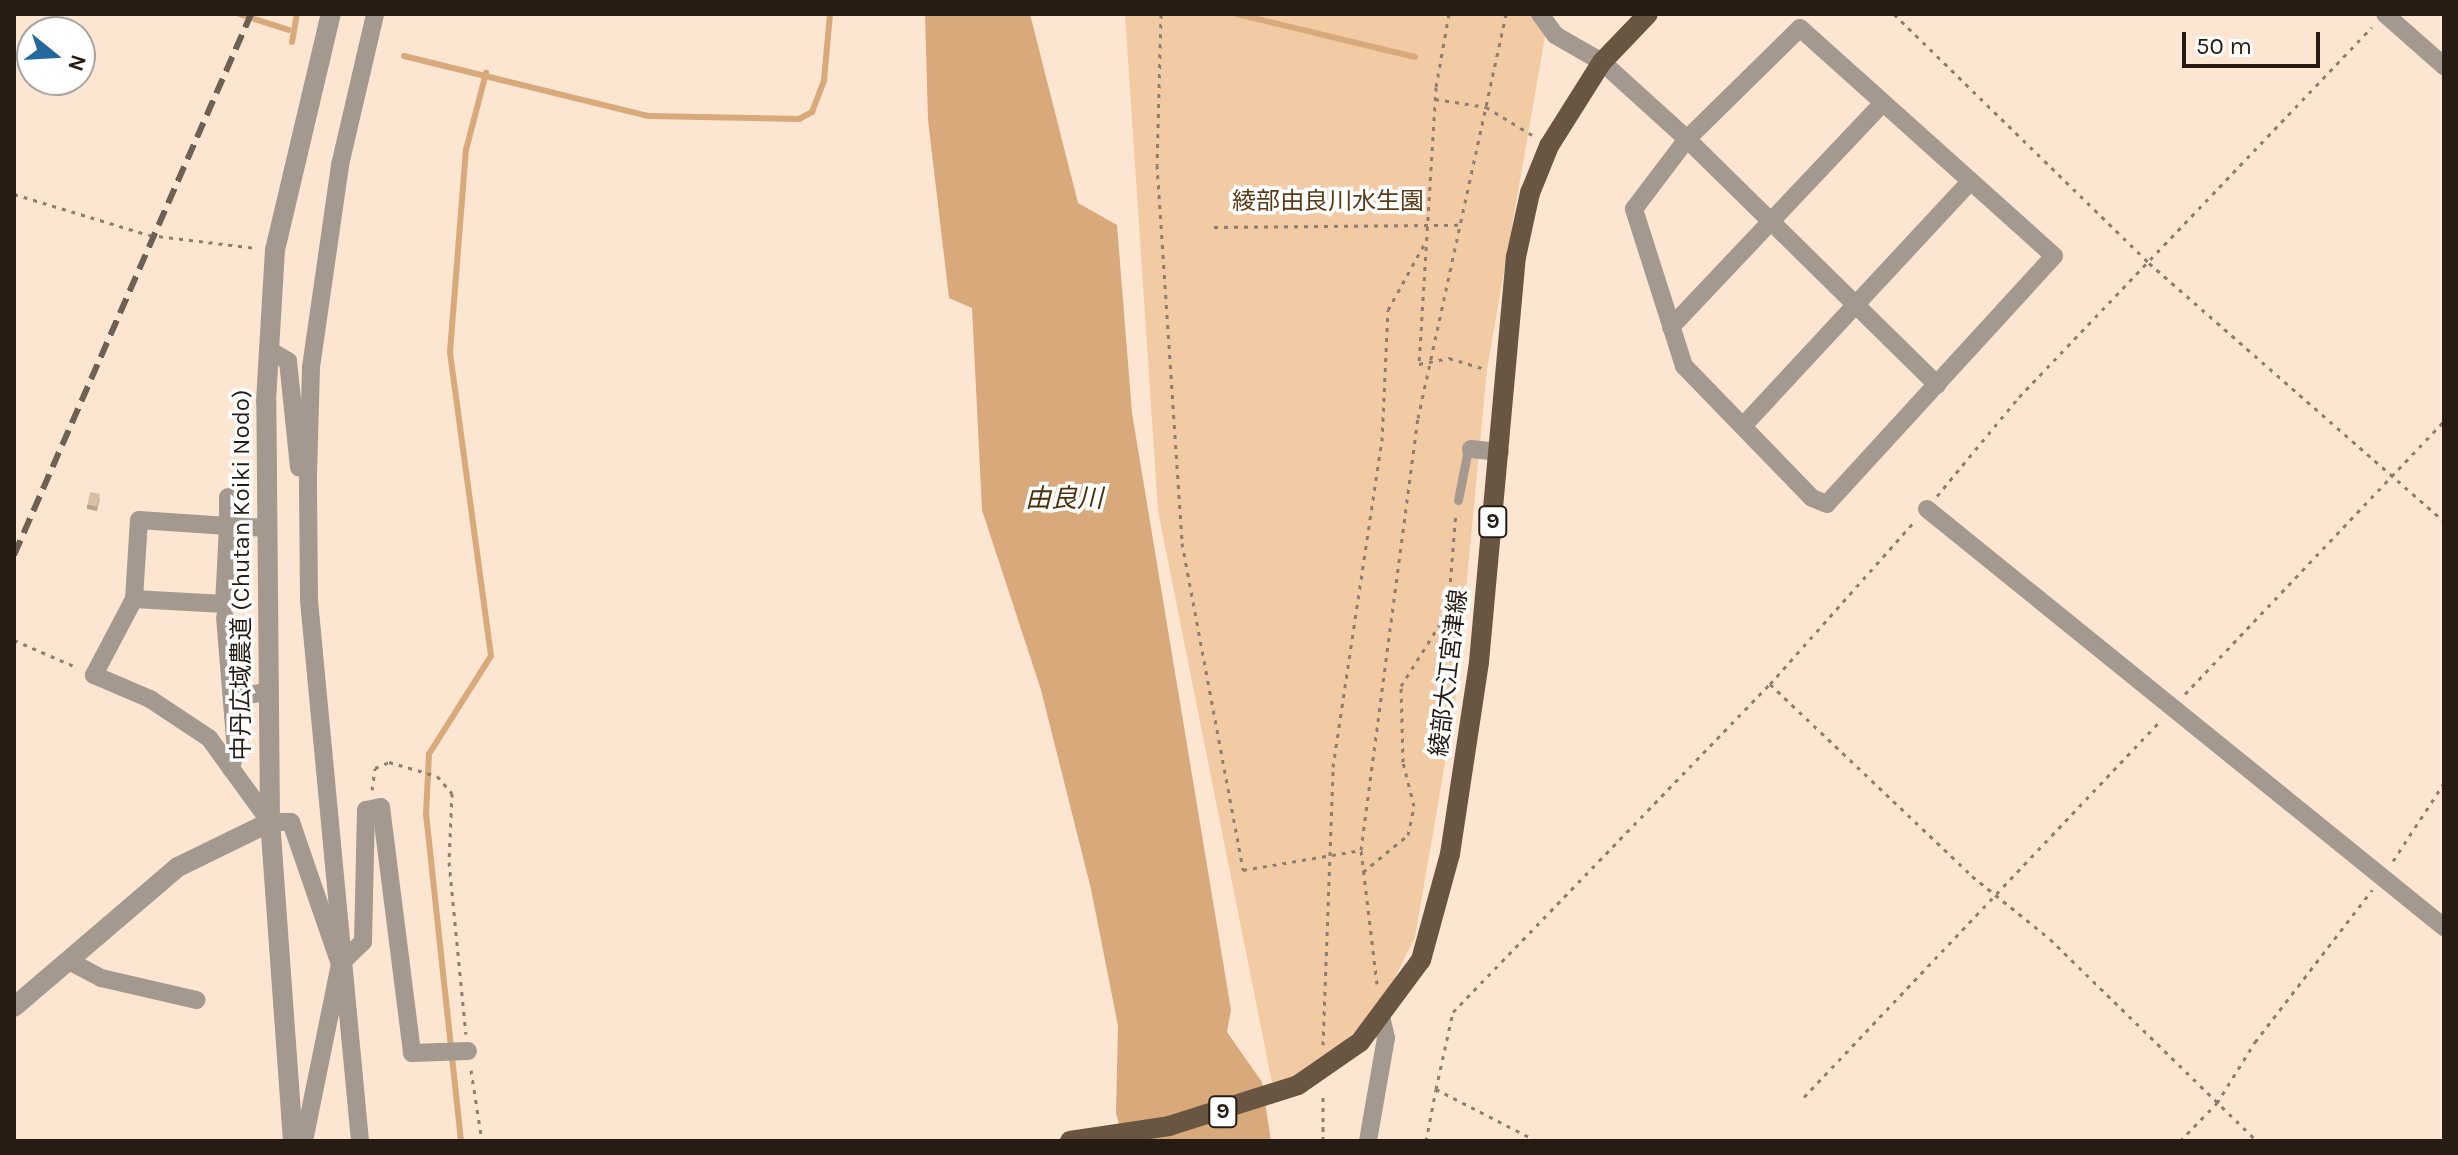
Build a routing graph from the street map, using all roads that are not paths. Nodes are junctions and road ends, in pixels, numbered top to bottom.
1 (331, 14) edge
2 (375, 14) edge
3 (1540, 14) edge
4 (1648, 14) edge
5 (2384, 14) edge
6 (2421, 45) junction
7 (2444, 49) edge
8 (1602, 62) junction
9 (2444, 66) edge
10 (1881, 105) junction
11 (1687, 139) junction
12 (1970, 182) junction
13 (1767, 225) junction
14 (1854, 306) junction
15 (1671, 327) junction
16 (269, 350) junction
17 (1937, 385) junction
18 (1743, 426) junction
19 (1471, 449) joint
20 (1500, 452) junction
21 (308, 475) junction
22 (228, 497) dead end
23 (1458, 500) road end
24 (1927, 509) road end
25 (228, 526) junction
26 (267, 528) junction
27 (134, 599) junction
28 (225, 617) dead end
29 (269, 692) junction
30 (232, 697) junction
31 (231, 768) junction
32 (270, 822) junction
33 (2444, 927) edge
34 (69, 961) junction
35 (342, 963) junction
36 (196, 1000) dead end
37 (14, 1007) edge
38 (1382, 1020) junction
39 (468, 1051) road end
40 (293, 1141) edge
41 (304, 1141) edge
42 (360, 1141) edge
43 (1070, 1141) edge
44 (1368, 1141) edge

1 - 16 street, 中丹広域農道 (Chutan Koiki Nodo)
2 - 21 street
3 - 8 street
4 - 8 main road, 綾部大江宮津線 / 9
5 - 6 street
6 - 7 street
6 - 9 street
8 - 11 street
8 - 20 main road, 綾部大江宮津線 / 9
10 - 11 street
10 - 12 street
10 - 13 street
11 - 13 street
11 - 15 street
12 - 14 street
12 - 17 street
13 - 14 street
13 - 15 street
14 - 17 street
14 - 18 street
15 - 18 street
16 - 21 street
16 - 26 street, 中丹広域農道 (Chutan Koiki Nodo)
17 - 18 street
19 - 20 street
19 - 23 lane
20 - 38 main road, 綾部大江宮津線 / 9
21 - 35 street
22 - 25 street
24 - 33 street
25 - 26 street
25 - 27 street
25 - 27 street
26 - 29 street, 中丹広域農道 (Chutan Koiki Nodo)
27 - 31 street
28 - 30 street
29 - 30 street
29 - 32 street, 中丹広域農道 (Chutan Koiki Nodo)
30 - 31 street
31 - 32 street
32 - 34 street
32 - 35 street
32 - 40 street, 中丹広域農道 (Chutan Koiki Nodo)
34 - 36 street
34 - 37 street
35 - 39 street
35 - 41 street
35 - 42 street
38 - 43 main road, 綾部大江宮津線 / 9
38 - 44 street

